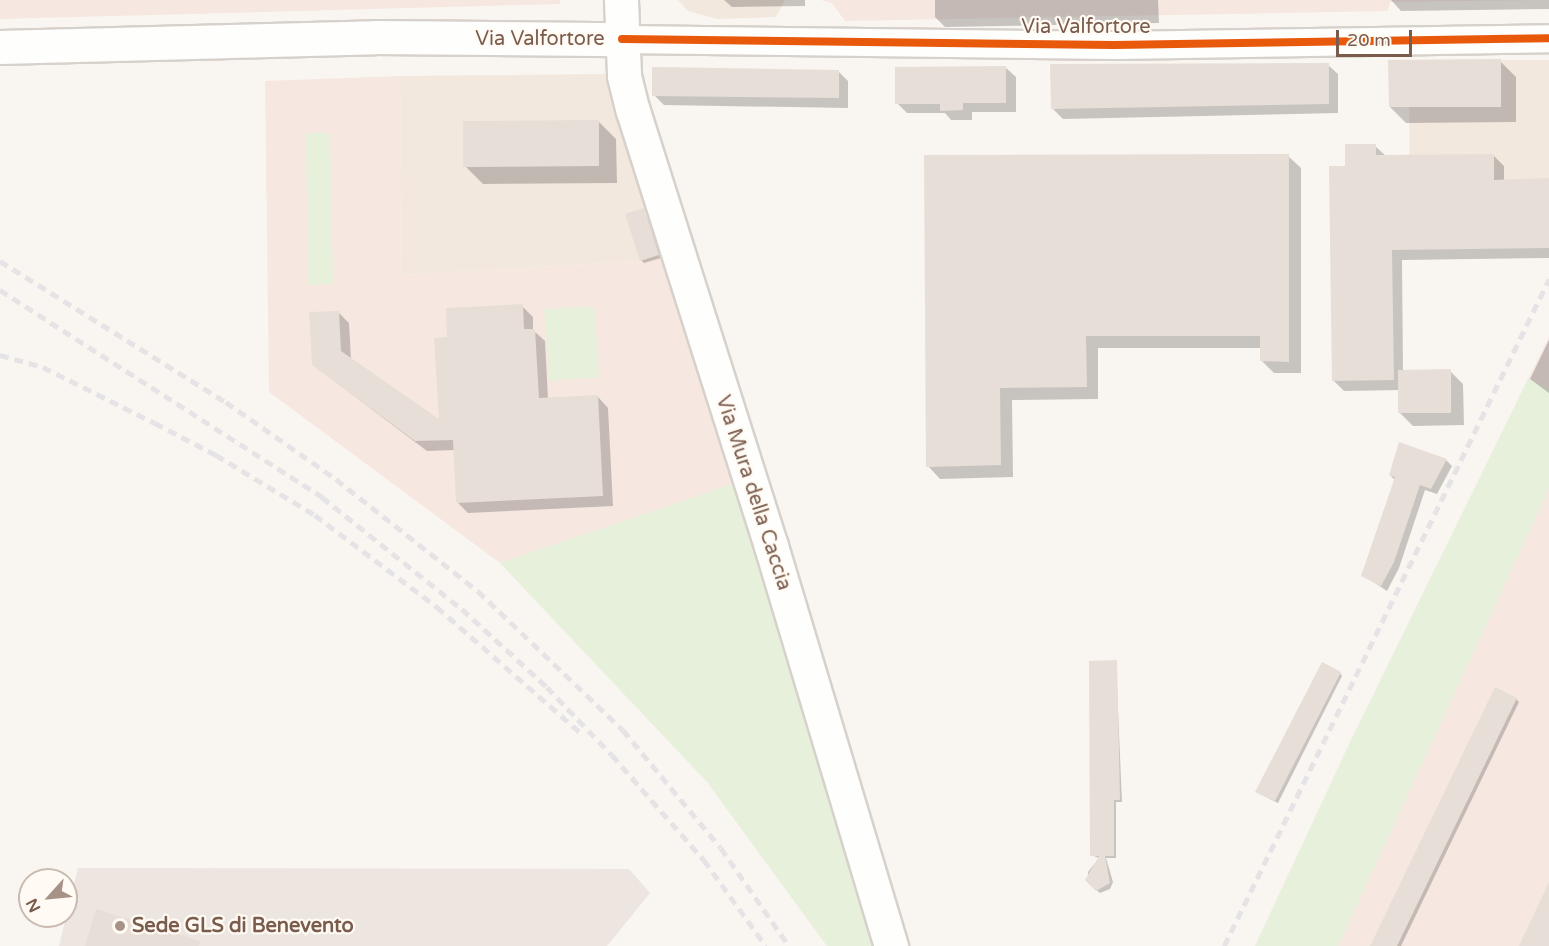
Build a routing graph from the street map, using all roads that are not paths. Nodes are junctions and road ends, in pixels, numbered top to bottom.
1 (621, 0) edge
2 (1549, 38) edge
3 (622, 39) junction
4 (0, 47) edge
5 (891, 946) edge

1 - 3 main road, Via Mura della Caccia
2 - 3 street, Via Valfortore
3 - 4 main road, Via Valfortore
3 - 5 main road, Via Mura della Caccia

